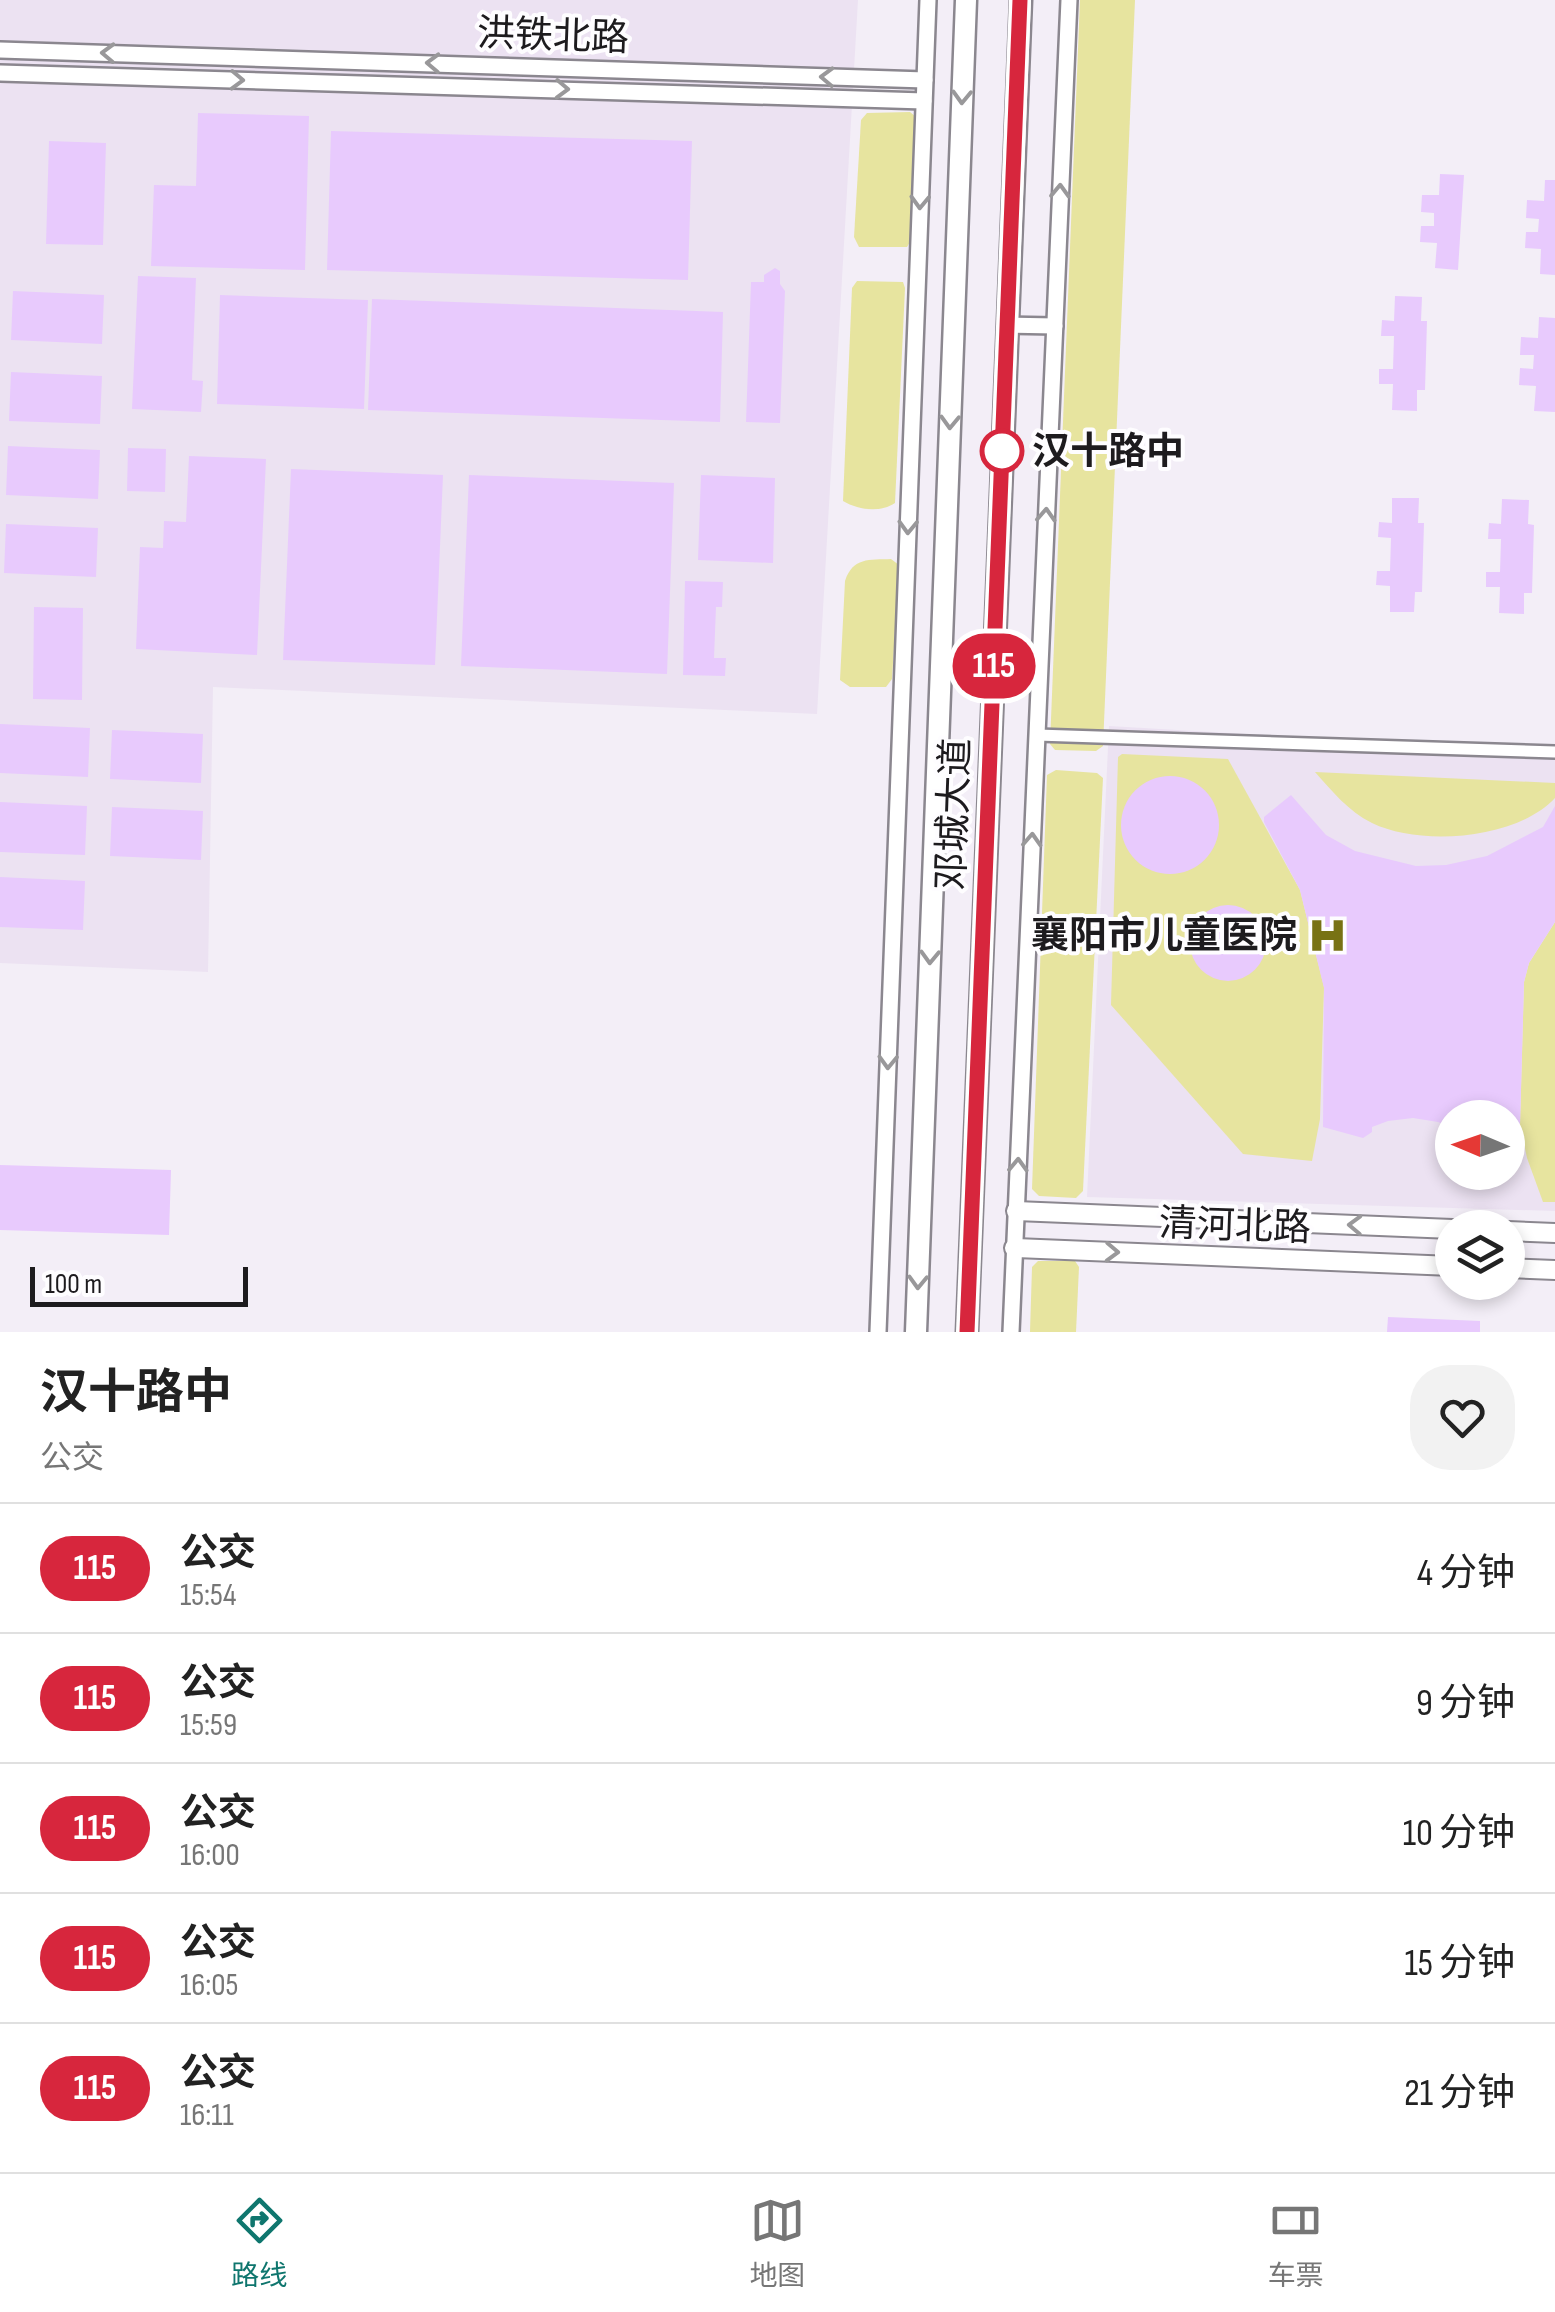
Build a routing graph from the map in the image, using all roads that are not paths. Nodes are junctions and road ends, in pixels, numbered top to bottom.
1 (928, 0) edge
2 (966, 0) edge
3 (1020, 0) edge
4 (1069, 0) edge
5 (0, 50) edge
6 (0, 73) edge
7 (925, 80) junction
8 (924, 100) junction
9 (1008, 325) junction
10 (1054, 326) junction
11 (1037, 736) junction
12 (1555, 752) edge
13 (1016, 1211) junction
14 (1435, 1228) edge
15 (1525, 1232) edge
16 (1555, 1233) edge
17 (1014, 1248) junction
18 (1435, 1265) edge
19 (1525, 1269) edge
20 (1555, 1270) edge
21 (878, 1332) edge
22 (916, 1332) edge
23 (967, 1332) edge
24 (1011, 1332) edge

1 - 7 street
2 -> 22 highway, 邓城大道
3 - 9 highway, 邓城大道
10 -> 4 street
7 -> 5 street, 洪铁北路
6 -> 8 street, 洪铁北路
7 - 8 street
8 -> 21 street
9 - 10 street
9 - 23 highway, 邓城大道
11 -> 10 street
11 - 12 street
13 -> 11 street
14 -> 13 main road, 清河北路
13 - 17 street
15 - 16 main road
17 -> 18 main road, 清河北路
17 - 24 street
19 - 20 main road

